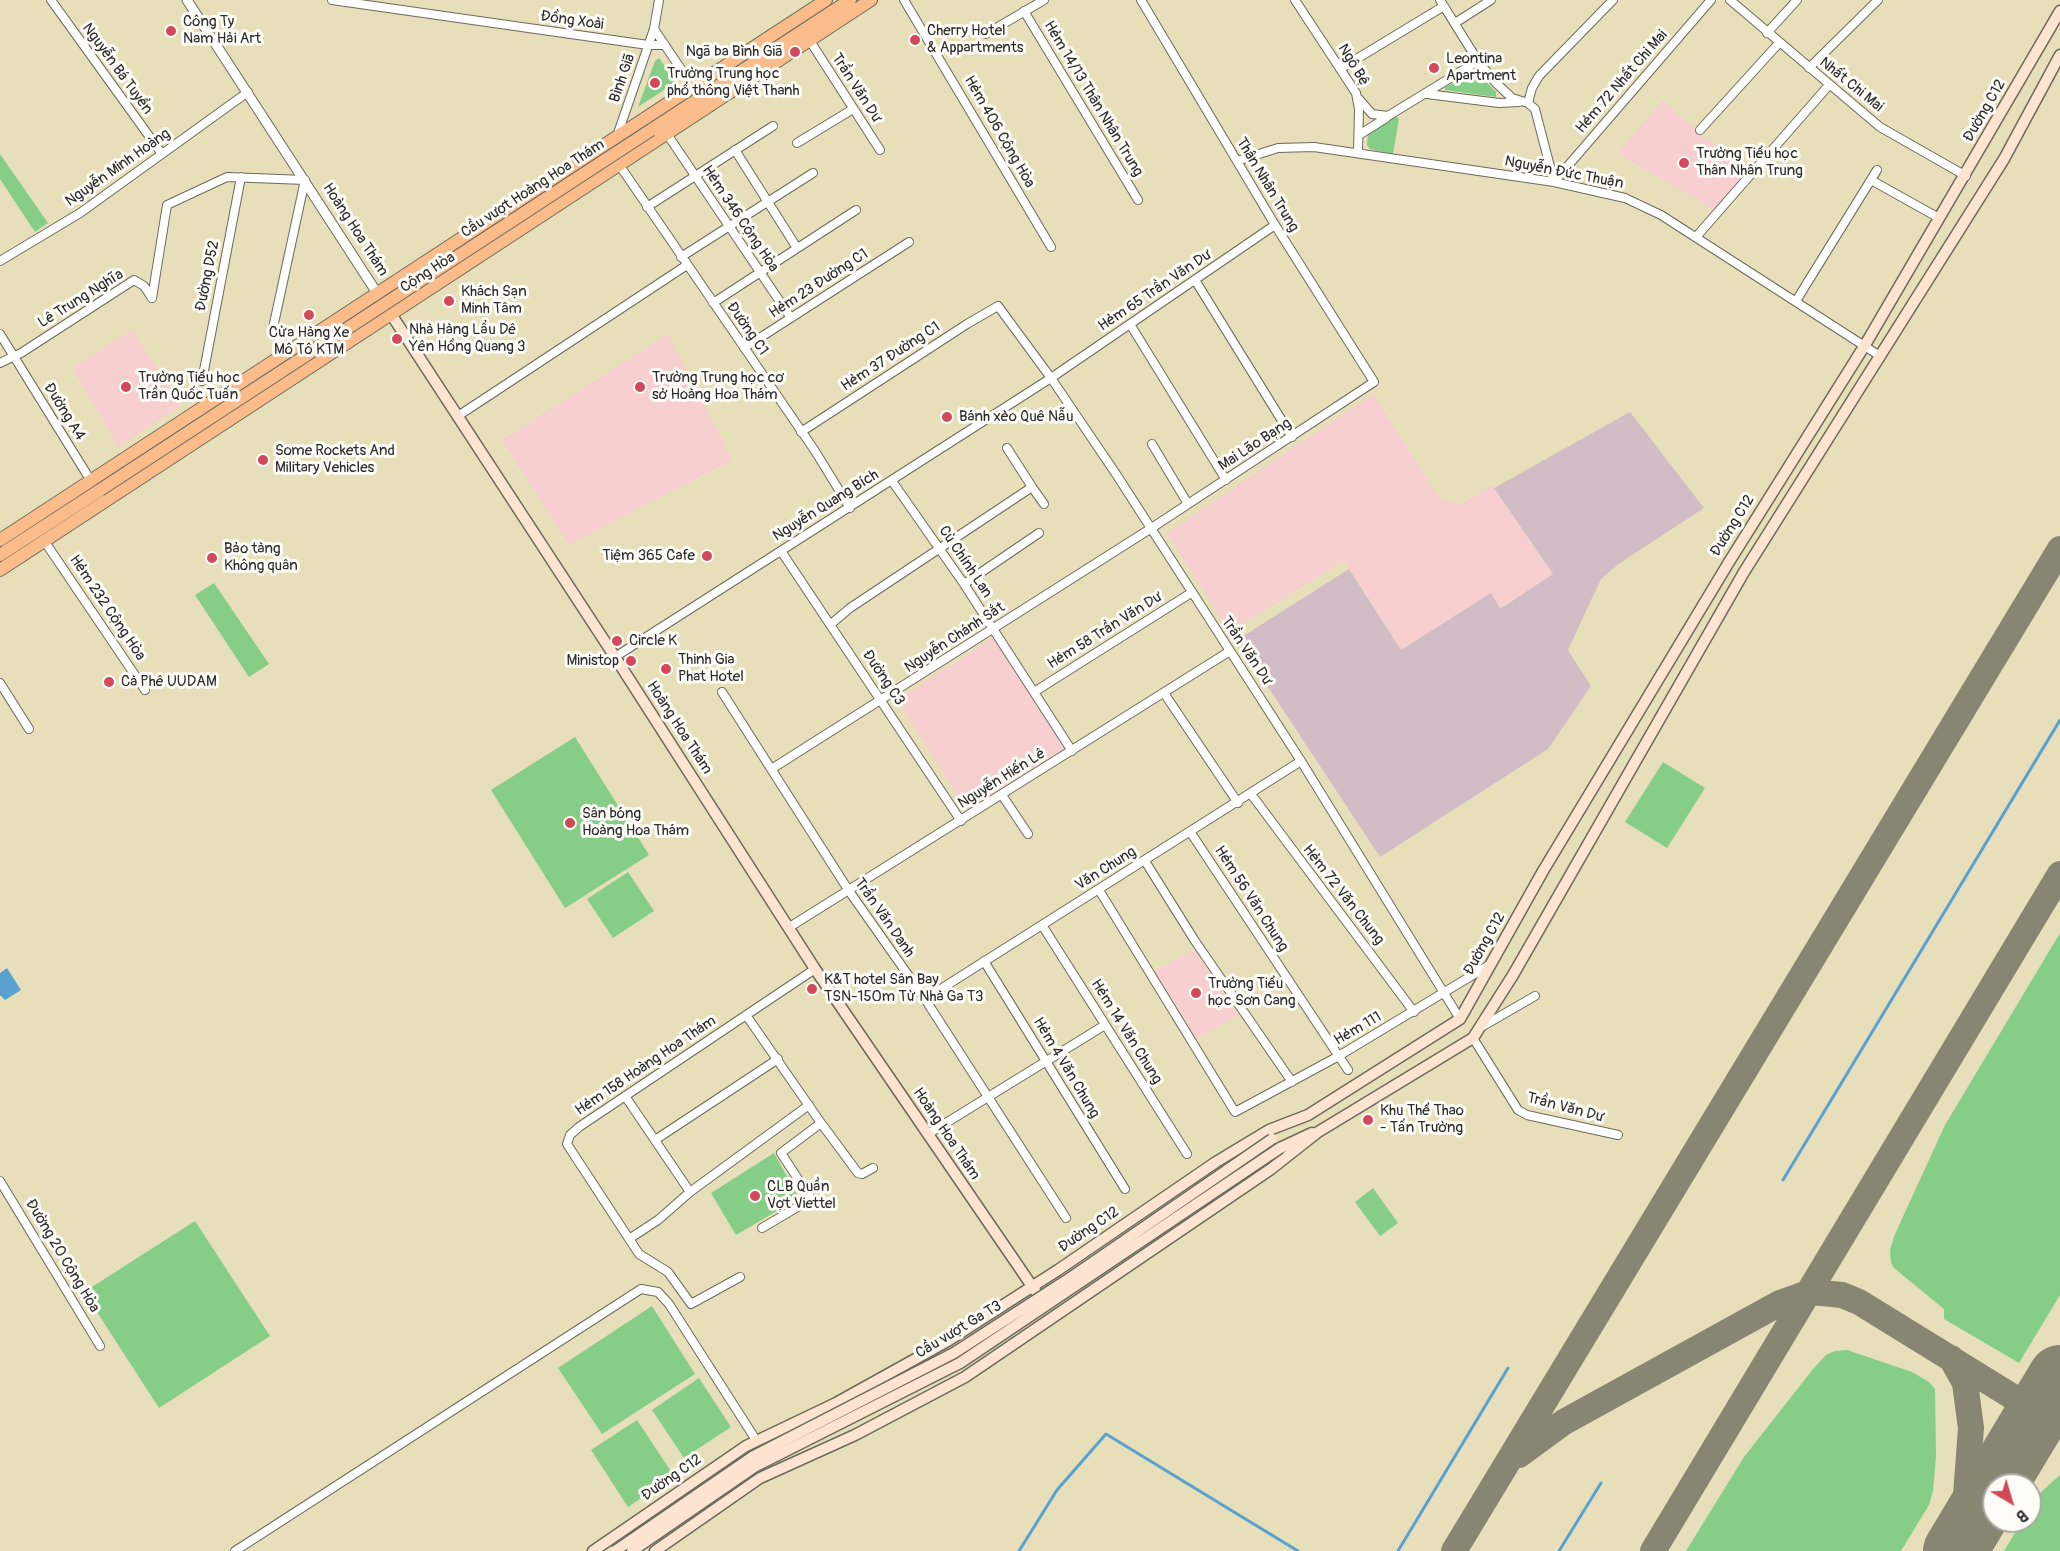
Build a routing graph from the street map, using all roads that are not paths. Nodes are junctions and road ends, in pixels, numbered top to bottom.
1 (51, 0) edge
2 (187, 0) edge
3 (332, 0) edge
4 (660, 0) edge
5 (826, 0) edge
6 (850, 0) edge
7 (871, 0) edge
8 (904, 0) edge
9 (1044, 0) edge
10 (1141, 0) edge
11 (1295, 0) edge
12 (1491, 0) edge
13 (1613, 0) edge
14 (1711, 0) edge
15 (1730, 0) edge
16 (1797, 0) edge
17 (1878, 0) edge
18 (1442, 3) edge
19 (1024, 11) junction
20 (2060, 11) edge
21 (1455, 23) junction
22 (654, 29) junction
23 (1767, 33) junction
24 (986, 34) dead end
25 (810, 41) junction
26 (1779, 43) junction
27 (648, 45) junction
28 (665, 45) junction
29 (2060, 55) edge
30 (1478, 62) junction
31 (1809, 68) junction
32 (1340, 69) junction
33 (1828, 85) junction
34 (693, 87) junction
35 (248, 92) junction
36 (1356, 93) junction
37 (1427, 94) junction
38 (1524, 103) junction
39 (853, 109) junction
40 (1395, 112) junction
41 (773, 126) dead end
42 (1700, 130) dead end
43 (668, 134) junction
44 (1359, 135) junction
45 (617, 136) junction
46 (797, 143) dead end
47 (735, 150) junction
48 (880, 150) dead end
49 (1358, 153) junction
50 (162, 154) junction
51 (1237, 161) junction
52 (620, 166) junction
53 (1877, 170) dead end
54 (813, 173) dead end
55 (696, 176) junction
56 (1966, 176) junction
57 (241, 177) junction
58 (306, 180) junction
59 (1871, 180) junction
60 (1554, 182) junction
61 (1138, 200) dead end
62 (768, 202) junction
63 (647, 207) junction
64 (856, 210) dead end
65 (1938, 218) junction
66 (1275, 225) junction
67 (729, 226) junction
68 (1696, 237) junction
69 (909, 242) dead end
70 (1051, 247) dead end
71 (797, 248) junction
72 (436, 254) junction
73 (681, 257) junction
74 (0, 261) edge
75 (687, 265) junction
76 (760, 272) junction
77 (450, 276) junction
78 (1195, 280) junction
79 (377, 293) junction
80 (1796, 301) junction
81 (712, 303) junction
82 (998, 306) joint
83 (392, 315) junction
84 (791, 318) junction
85 (1130, 324) junction
86 (321, 330) junction
87 (0, 334) edge
88 (1865, 345) junction
89 (744, 348) junction
90 (336, 351) junction
91 (286, 353) junction
92 (14, 356) junction
93 (1880, 356) junction
94 (0, 363) edge
95 (1051, 378) junction
96 (202, 381) dead end
97 (1374, 382) joint
98 (458, 416) junction
99 (801, 432) junction
100 (1292, 437) junction
101 (1152, 444) dead end
102 (1007, 448) dead end
103 (1226, 480) junction
104 (892, 481) junction
105 (95, 486) junction
106 (1032, 487) junction
107 (1044, 504) dead end
108 (1188, 504) junction
109 (850, 508) junction
110 (1150, 530) junction
111 (1038, 533) dead end
112 (0, 540) edge
113 (45, 542) junction
114 (941, 549) junction
115 (781, 551) junction
116 (0, 555) edge
117 (0, 570) edge
118 (964, 584) junction
119 (1191, 593) junction
120 (831, 624) junction
121 (994, 629) junction
122 (1230, 651) junction
123 (615, 657) junction
124 (0, 683) edge
125 (146, 690) dead end
126 (722, 692) dead end
127 (1034, 692) junction
128 (1164, 693) junction
129 (883, 701) junction
130 (29, 729) dead end
131 (1072, 751) junction
132 (1301, 761) junction
133 (773, 768) junction
134 (1002, 795) junction
135 (1251, 795) junction
136 (1238, 803) junction
137 (961, 821) junction
138 (1191, 833) junction
139 (1028, 834) dead end
140 (1145, 861) junction
141 (1099, 890) junction
142 (849, 891) junction
143 (1042, 925) junction
144 (788, 928) junction
145 (984, 961) junction
146 (1491, 963) junction
147 (814, 969) junction
148 (1444, 990) junction
149 (1535, 996) dead end
150 (925, 999) junction
151 (1414, 1012) junction
152 (746, 1015) junction
153 (1460, 1019) junction
154 (1105, 1025) junction
155 (1483, 1026) junction
156 (1473, 1038) junction
157 (1337, 1056) junction
158 (778, 1059) junction
159 (1047, 1060) junction
160 (1348, 1070) dead end
161 (1292, 1082) junction
162 (625, 1096) junction
163 (988, 1097) junction
164 (809, 1105) junction
165 (1308, 1115) junction
166 (821, 1123) junction
167 (1318, 1132) junction
168 (928, 1134) junction
169 (1618, 1135) dead end
170 (655, 1140) junction
171 (1187, 1154) dead end
172 (873, 1168) dead end
173 (0, 1181) edge
174 (1125, 1189) dead end
175 (690, 1192) junction
176 (1066, 1218) dead end
177 (762, 1228) dead end
178 (628, 1239) junction
179 (740, 1277) dead end
180 (1032, 1287) junction
181 (1054, 1317) junction
182 (100, 1346) dead end
183 (756, 1440) junction
184 (235, 1551) edge
185 (593, 1551) edge
186 (615, 1551) edge
187 (632, 1551) edge
188 (655, 1551) edge

1 - 50 street, Nguyễn Bá Tuyển
2 - 35 street, Hoàng Hoa Thám
3 - 27 street, Đồng Xoài
4 - 22 street, Bình Giã
5 - 34 main road, Cộng Hòa
6 - 105 main road, Cầu vượt Hoàng Hoa Thám, bridge
7 - 25 main road, Cộng Hòa
8 - 70 street, Hẻm 406 Cộng Hòa
9 - 19 street, Hẻm 14/13 Thân Nhân Trung
10 - 51 street, Thân Nhân Trung
11 - 32 street, Ngô Bệ
12 - 21 street
13 - 38 street
14 - 60 street, Hẻm 72 Nhất Chi Mai
15 - 23 street, Nhất Chi Mai
16 - 23 street
17 - 31 street
18 - 21 street
18 - 32 street
19 - 24 street, Hẻm 14/13 Thân Nhân Trung
19 - 61 street, Hẻm 14/13 Thân Nhân Trung
20 - 56 main road, Đường C12
21 - 30 street
22 - 27 street, Bình Giã
22 - 28 street
23 - 26 street, Nhất Chi Mai
25 - 39 street, Trần Văn Dư
25 - 43 main road, Cộng Hòa
26 - 31 street, Nhất Chi Mai
26 - 42 street
27 - 28 street, Đồng Xoài
27 - 45 street, Bình Giã
28 - 34 street
29 - 93 main road
30 - 37 street
30 - 38 street
31 - 33 street, Nhất Chi Mai
32 - 36 street, Ngô Bệ
33 - 56 street, Nhất Chi Mai
33 - 68 street
34 - 45 main road, Cộng Hòa
35 - 50 street, Nguyễn Minh Hoàng
35 - 58 street, Hoàng Hoa Thám
36 - 40 street
36 - 44 street, Ngô Bệ
37 - 38 street
37 - 40 street
38 - 60 street
39 - 46 street
39 - 48 street, Trần Văn Dư
40 - 44 street
41 - 47 street
43 - 52 main road, Cộng Hòa
43 - 55 street, Hẻm 346 Cộng Hòa
44 - 49 street, Ngô Bệ
45 - 72 main road, Cộng Hòa
47 - 55 street
47 - 62 street
49 - 51 street, Nguyễn Đức Thuận
49 - 60 street, Nguyễn Đức Thuận
50 - 74 street, Nguyễn Minh Hoàng
51 - 66 street, Thân Nhân Trung
52 - 63 street, Đường C1
52 - 77 main road, Cộng Hòa
53 - 59 street
54 - 62 street
55 - 63 street
55 - 67 street, Hẻm 346 Cộng Hòa
56 - 65 main road, Đường C12
57 - 58 street, Lê Trung Nghĩa
57 - 92 street, Lê Trung Nghĩa
57 - 96 street, Đường D52
58 - 79 street, Hoàng Hoa Thám
58 - 91 street
59 - 65 street
59 - 80 street
60 - 68 street, Nguyễn Đức Thuận
62 - 67 street
62 - 71 street
63 - 73 street, Đường C1
64 - 71 street
65 - 88 main road, Đường C12
66 - 78 street, Hẻm 65 Trần Văn Dư
66 - 97 street, Thân Nhân Trung
67 - 73 street
67 - 76 street, Hẻm 346 Cộng Hòa
68 - 80 street, Nguyễn Đức Thuận
69 - 84 street, Hẻm 23 Đường C1
71 - 76 street
72 - 77 main road
72 - 79 main road, Cộng Hòa
73 - 75 street, Đường C1
75 - 81 street, Đường C1
75 - 98 street
76 - 81 street
76 - 84 street, Hẻm 346 Cộng Hòa
77 - 83 main road, Cộng Hòa
78 - 85 street, Hẻm 65 Trần Văn Dư
78 - 100 street
79 - 83 main road, Hoàng Hoa Thám
79 - 86 main road, Cộng Hòa
80 - 88 street, Nguyễn Đức Thuận
81 - 89 street, Đường C1
82 - 95 street, Trần Văn Dư
82 - 99 street, Hẻm 37 Đường C1
83 - 90 main road, Cộng Hòa
83 - 98 main road, Hoàng Hoa Thám
84 - 89 street, Hẻm 23 Đường C1
85 - 95 street, Hẻm 65 Trần Văn Dư
85 - 103 street
86 - 90 main road
86 - 91 main road, Cộng Hòa
87 - 92 street, Đường A4
88 - 93 street, Nguyễn Đức Thuận
88 - 146 main road, Đường C12
89 - 99 street, Đường C1
90 - 113 main road, Cộng Hòa
91 - 105 main road, Cộng Hòa
92 - 94 street, Lê Trung Nghĩa
92 - 105 street, Đường A4
93 - 155 main road
95 - 104 street, Nguyễn Quang Bích
95 - 110 street, Trần Văn Dư
97 - 100 street, Mai Lão Bạng
98 - 123 main road, Hoàng Hoa Thám
99 - 109 street, Đường C1
100 - 103 street, Mai Lão Bạng
101 - 108 street
102 - 106 street
103 - 108 street, Mai Lão Bạng
104 - 109 street, Nguyễn Quang Bích
104 - 114 street, Cù Chính Lan
105 - 112 main road, Cộng Hòa
105 - 116 main road, Cộng Hòa
106 - 107 street
106 - 114 street
108 - 110 street, Mai Lão Bạng
109 - 115 street, Nguyễn Quang Bích
110 - 119 street, Trần Văn Dư
110 - 121 street, Nguyễn Chánh Sắt
111 - 118 street
113 - 117 main road, Cộng Hòa
113 - 125 street, Hẻm 232 Cộng Hòa
114 - 118 street, Cù Chính Lan
114 - 120 street
115 - 120 street, Đường C3
115 - 123 street, Nguyễn Quang Bích
118 - 121 street, Cù Chính Lan
119 - 122 street, Trần Văn Dư
119 - 127 street, Hẻm 58 Trần Văn Dư
120 - 129 street, Đường C3
121 - 127 street, Cù Chính Lan
121 - 129 street, Nguyễn Chánh Sắt
122 - 128 street, Nguyễn Hiến Lê
122 - 132 street, Trần Văn Dư
123 - 144 main road, Hoàng Hoa Thám
124 - 130 street
126 - 133 street, Trần Văn Danh
127 - 131 street, Cù Chính Lan
128 - 131 street, Nguyễn Hiến Lê
128 - 136 street
129 - 133 street, Nguyễn Chánh Sắt
129 - 137 street, Đường C3
131 - 134 street, Nguyễn Hiến Lê
132 - 135 street, Văn Chung
132 - 148 street, Trần Văn Dư
133 - 142 street, Trần Văn Danh
134 - 137 street, Nguyễn Hiến Lê
134 - 139 street
135 - 136 street, Văn Chung
135 - 151 street, Hẻm 72 Văn Chung
136 - 138 street, Văn Chung
137 - 142 street, Nguyễn Hiến Lê
138 - 140 street, Văn Chung
138 - 157 street, Hẻm 56 Văn Chung
140 - 141 street, Văn Chung
140 - 161 street
141 - 143 street, Văn Chung
141 - 161 street, Hẻm 111
142 - 144 street, Nguyễn Hiến Lê
142 - 150 street, Trần Văn Danh
143 - 145 street, Văn Chung
143 - 154 street, Hẻm 14 Văn Chung
144 - 147 main road, Hoàng Hoa Thám
145 - 150 street, Văn Chung
145 - 159 street, Hẻm 4 Văn Chung
146 - 148 street, Hẻm 111
146 - 153 main road, Đường C12
147 - 152 street, Hẻm 158 Hoàng Hoa Thám
147 - 168 main road, Hoàng Hoa Thám
148 - 151 street, Hẻm 111
148 - 153 street, Trần Văn Dư
149 - 155 street
150 - 163 street, Trần Văn Danh
151 - 157 street, Hẻm 111
152 - 158 street
152 - 162 street, Hẻm 158 Hoàng Hoa Thám
153 - 165 main road, Đường C12
154 - 159 street
154 - 171 street, Hẻm 14 Văn Chung
155 - 156 main road
156 - 167 main road
156 - 169 street, Trần Văn Dư
157 - 160 street, Hẻm 56 Văn Chung
157 - 161 street, Hẻm 111
158 - 164 street
158 - 170 street
159 - 163 street
159 - 174 street, Hẻm 4 Văn Chung
162 - 170 street
162 - 178 street, Hẻm 158 Hoàng Hoa Thám
163 - 168 street
163 - 176 street, Trần Văn Danh
164 - 166 street
164 - 175 street
165 - 180 main road, Đường C12
165 - 186 main road, Cầu vượt Ga T3, bridge
166 - 172 street
166 - 177 street
167 - 181 main road
167 - 187 main road, Cầu vượt Ga T3, bridge
168 - 180 main road, Hoàng Hoa Thám
170 - 175 street
173 - 182 street, Đường 20 Cộng Hòa
175 - 178 street
178 - 179 street, Hẻm 158 Hoàng Hoa Thám
180 - 181 main road, Hoàng Hoa Thám
180 - 183 main road, Đường C12
181 - 188 main road
183 - 184 street
183 - 185 main road, Đường C12

